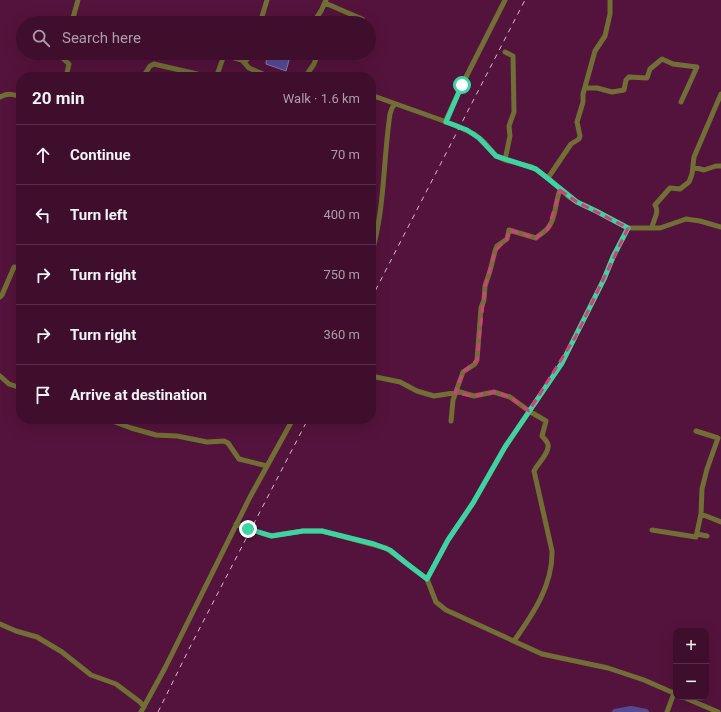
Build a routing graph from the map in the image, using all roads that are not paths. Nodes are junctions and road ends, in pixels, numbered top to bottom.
1 (78, 0) edge
2 (267, 0) edge
3 (505, 0) edge
4 (610, 0) edge
5 (326, 1) edge
6 (74, 16) edge
7 (262, 16) edge
8 (318, 16) edge
9 (356, 16) edge
10 (505, 52) dead end
11 (65, 60) edge
12 (222, 60) edge
13 (240, 60) edge
14 (315, 60) edge
15 (245, 62) joint
16 (67, 72) edge
17 (146, 72) edge
18 (188, 72) edge
19 (218, 72) edge
20 (258, 72) edge
21 (308, 72) edge
22 (585, 88) junction
23 (721, 94) edge
24 (16, 96) edge
25 (0, 97) edge
26 (376, 97) edge
27 (680, 102) dead end
28 (395, 104) junction
29 (715, 111) junction
30 (721, 113) edge
31 (446, 122) junction
32 (505, 160) junction
33 (721, 166) edge
34 (693, 167) junction
35 (548, 178) junction
36 (560, 190) junction
37 (721, 227) edge
38 (628, 228) junction
39 (652, 228) junction
40 (376, 234) edge
41 (16, 267) edge
42 (0, 297) edge
43 (0, 376) edge
44 (376, 377) edge
45 (16, 386) edge
46 (455, 394) junction
47 (529, 411) junction
48 (451, 421) dead end
49 (120, 424) edge
50 (290, 424) edge
51 (696, 431) dead end
52 (267, 466) junction
53 (701, 514) junction
54 (721, 522) edge
55 (236, 524) junction
56 (652, 530) dead end
57 (697, 534) junction
58 (707, 536) dead end
59 (427, 579) junction
60 (0, 624) edge
61 (514, 641) junction
62 (673, 693) edge
63 (673, 698) edge
64 (689, 700) edge
65 (143, 709) edge
66 (667, 712) edge
67 (718, 712) edge

1 - 6 street
2 - 7 street
3 - 31 street
4 - 22 street
5 - 8 street
5 - 9 street
10 - 32 street
11 - 16 street
12 - 19 street
13 - 15 street
14 - 21 street
15 - 20 street
17 - 18 street
22 - 27 street
22 - 35 street
23 - 29 street
24 - 25 street
26 - 28 street
28 - 31 street
28 - 40 street
29 - 30 street
29 - 34 street
31 - 32 street
32 - 35 street
33 - 34 street
34 - 39 street
35 - 36 street
36 - 38 street
36 - 46 street
37 - 39 street
38 - 39 street
38 - 47 street
41 - 42 street
43 - 45 street
44 - 46 street
46 - 47 street
46 - 48 street
47 - 59 street
47 - 61 street
49 - 52 street
50 - 52 street
51 - 53 street
52 - 55 street
53 - 54 street
53 - 57 street
55 - 59 street
55 - 65 street
56 - 57 street
57 - 58 street
59 - 61 street
60 - 65 street
61 - 62 street
63 - 66 street
64 - 67 street

